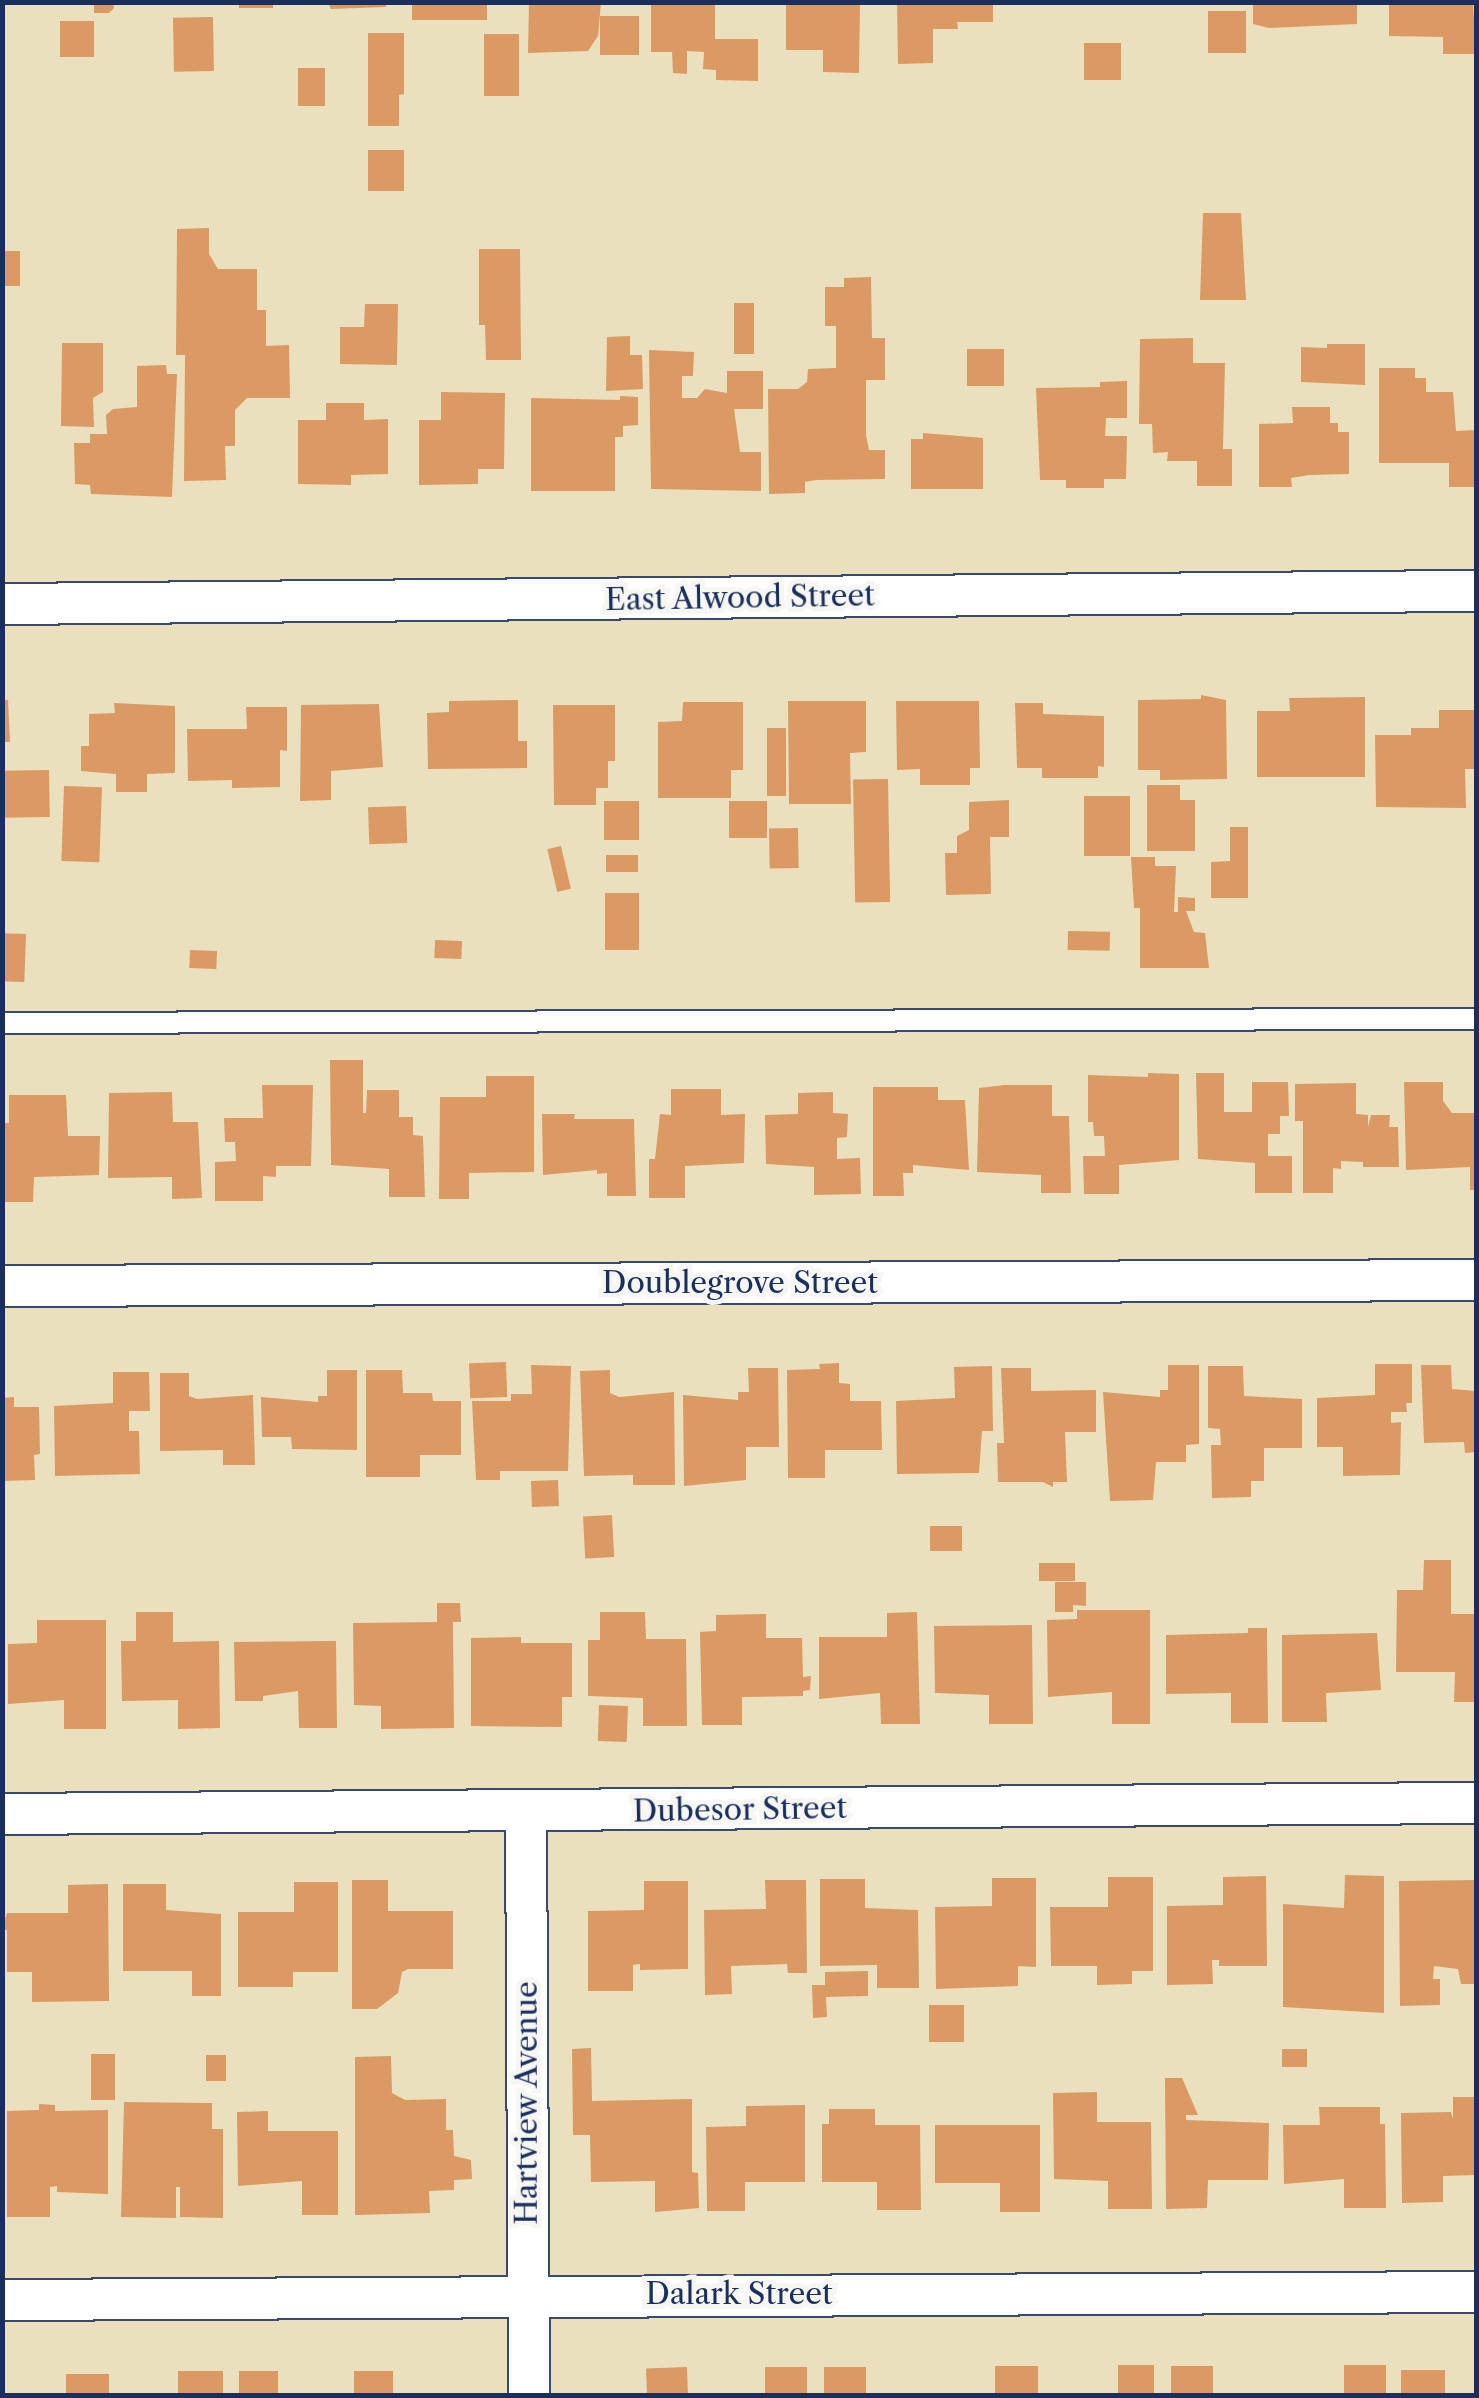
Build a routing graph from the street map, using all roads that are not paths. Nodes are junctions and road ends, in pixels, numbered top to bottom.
1 (1476, 591) edge
2 (2, 604) edge
3 (1476, 1018) edge
4 (2, 1023) edge
5 (1476, 1280) edge
6 (2, 1286) edge
7 (1476, 1803) edge
8 (526, 1812) junction
9 (2, 1814) edge
10 (1476, 2292) edge
11 (528, 2294) junction
12 (2, 2300) edge
13 (529, 2396) edge

1 - 2 street, East Alwood Street
3 - 4 lane
5 - 6 street, Doublegrove Street
7 - 8 street, Dubesor Street
8 - 9 street, Dubesor Street
8 - 11 street, Hartview Avenue
10 - 11 street, Dalark Street
11 - 12 street, Dalark Street
11 - 13 street, Hartview Avenue

